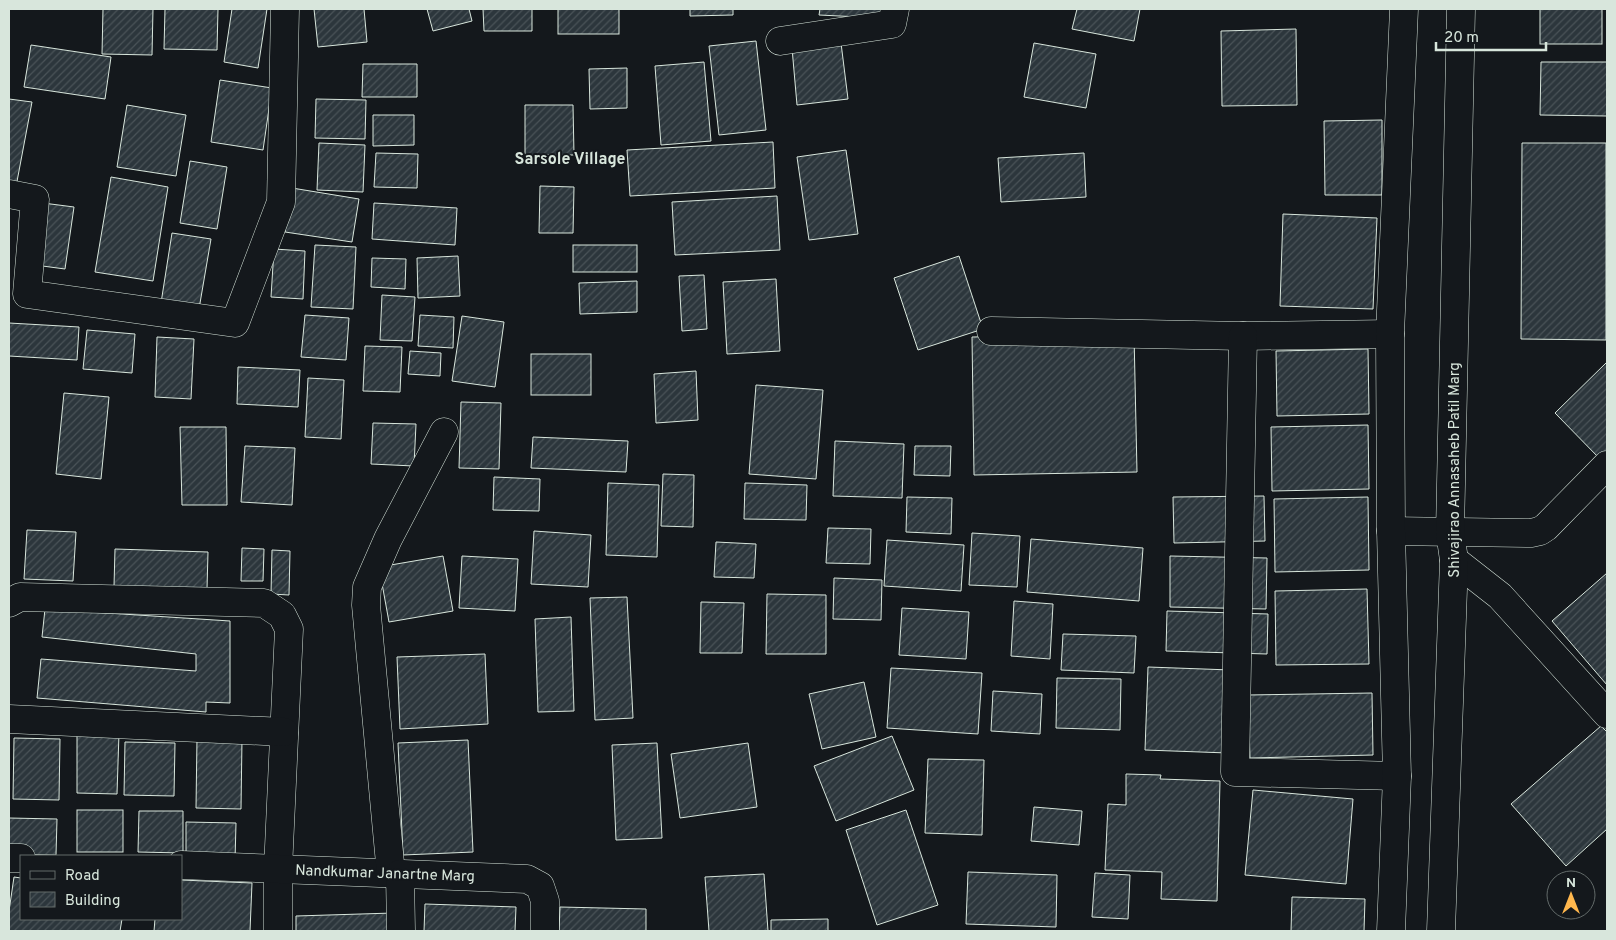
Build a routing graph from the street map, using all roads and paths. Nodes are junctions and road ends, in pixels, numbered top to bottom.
1 (285, 9) edge
2 (895, 9) edge
3 (1404, 9) edge
4 (1461, 9) edge
5 (780, 41) dead end
6 (9, 194) edge
7 (991, 331) dead end
8 (1390, 334) junction
9 (1243, 336) junction
10 (444, 432) dead end
11 (1606, 468) edge
12 (1391, 531) junction
13 (1450, 532) junction
14 (1454, 560) junction
15 (9, 602) edge
16 (1607, 714) edge
17 (9, 719) edge
18 (284, 732) junction
19 (1397, 776) junction
20 (182, 865) edge
21 (278, 869) junction
22 (396, 874) junction
23 (278, 931) edge
24 (401, 931) edge
25 (545, 931) edge
26 (1391, 931) edge
27 (1441, 931) edge

1 - 6 street
2 - 5 street
3 - 8 street
4 - 13 street, Shivajirao Annasaheb Patil Marg
7 - 9 street
8 - 9 street
8 - 12 street
9 - 19 street
10 - 22 street
11 - 13 street
12 - 13 street
12 - 19 street
13 - 14 street, Shivajirao Annasaheb Patil Marg
14 - 16 street
14 - 27 street, Shivajirao Annasaheb Patil Marg
15 - 18 street
17 - 18 street
18 - 21 street
19 - 26 street
20 - 21 street, Nandkumar Janartne Marg
21 - 22 street, Nandkumar Janartne Marg
21 - 23 street
22 - 24 street
22 - 25 street, Nandkumar Janartne Marg

